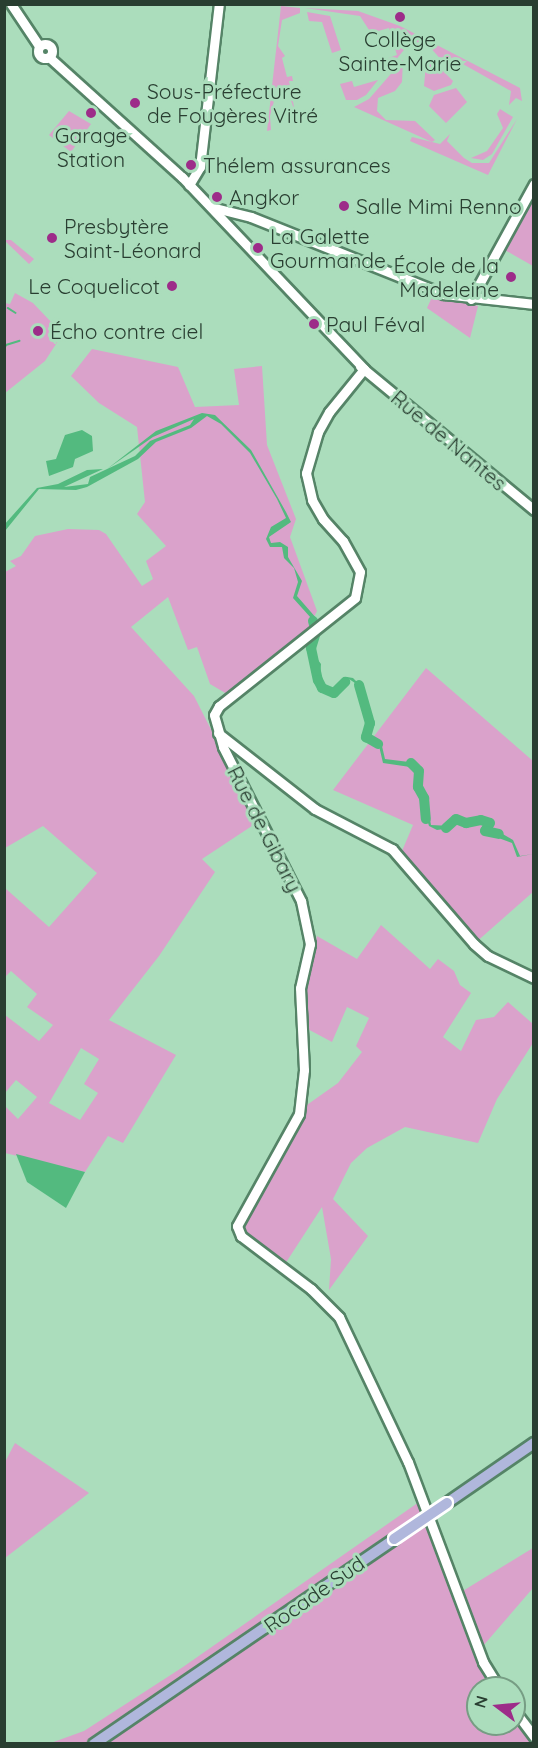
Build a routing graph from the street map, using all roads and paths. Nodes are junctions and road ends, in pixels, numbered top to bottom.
1 (10, 4) edge
2 (16, 4) edge
3 (219, 4) edge
4 (41, 45) junction
5 (534, 184) edge
6 (189, 185) junction
7 (209, 206) junction
8 (246, 215) junction
9 (233, 230) junction
10 (471, 300) junction
11 (534, 304) edge
12 (364, 369) junction
13 (534, 510) edge
14 (218, 733) junction
15 (534, 978) edge
16 (534, 1443) edge
17 (492, 1676) edge
18 (94, 1743) edge

1 - 4 street
2 - 4 street
3 - 6 street
4 - 6 street, Rue de Nantes
5 - 10 street
6 - 7 street, Rue de Nantes
7 - 8 street
7 - 9 street, Rue de Nantes
8 - 9 street
8 - 10 street
9 - 12 street, Rue de Nantes
10 - 11 street
12 - 13 street, Rue de Nantes
12 - 14 street, Rue de Gibary
14 - 15 street
14 - 17 street, Rue de Gibary
16 - 18 main road, Rocade Sud, bridge

